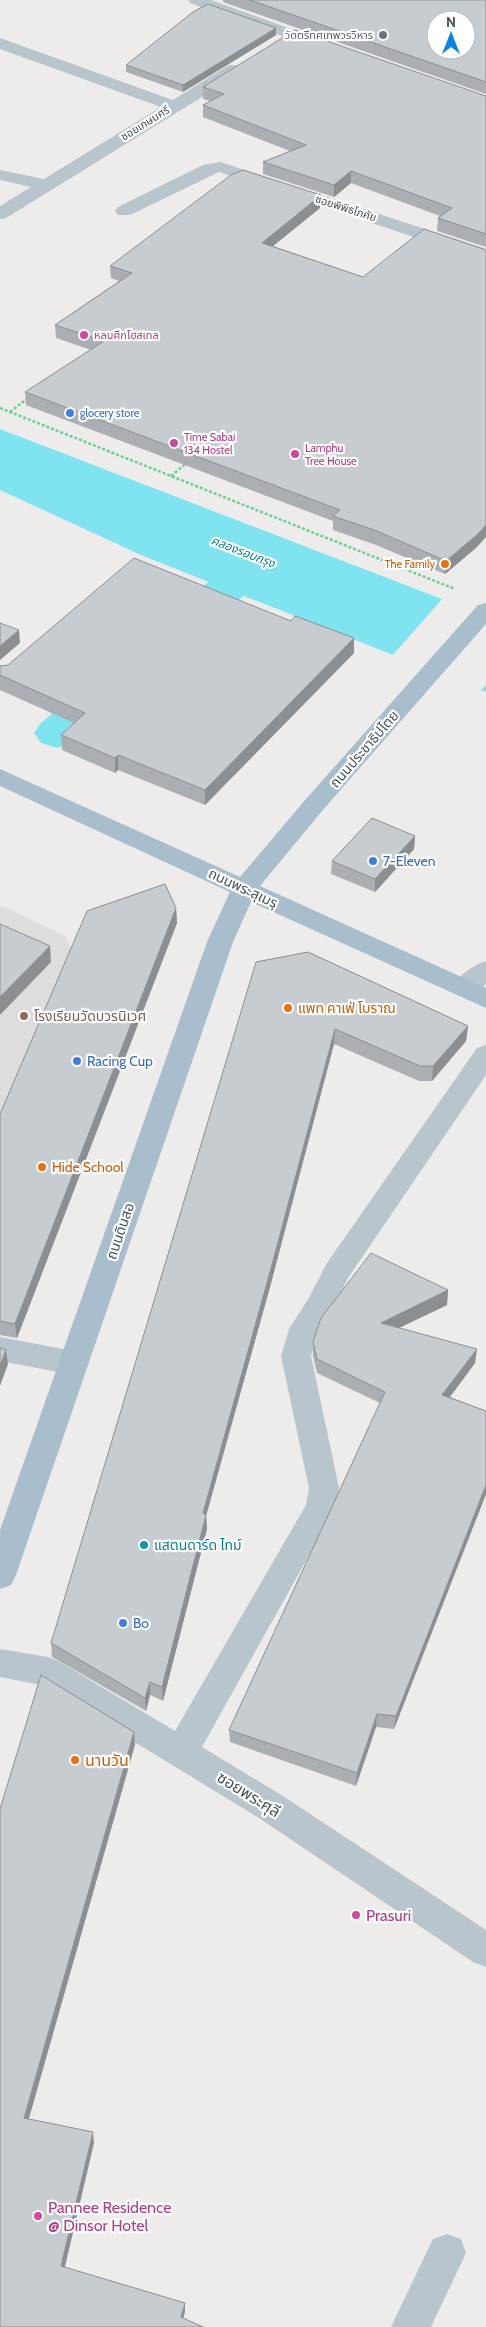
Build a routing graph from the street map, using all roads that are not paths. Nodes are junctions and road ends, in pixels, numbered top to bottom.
1 (196, 0) edge
2 (292, 35) junction
3 (0, 43) edge
4 (275, 45) edge
5 (338, 51) edge
6 (249, 60) edge
7 (173, 106) junction
8 (0, 174) edge
9 (47, 185) junction
10 (124, 211) dead end
11 (0, 214) edge
12 (483, 266) edge
13 (486, 610) edge
14 (0, 777) edge
15 (244, 888) junction
16 (486, 970) edge
17 (475, 994) edge
18 (486, 1055) edge
19 (0, 1349) edge
20 (74, 1363) junction
21 (0, 1576) edge
22 (0, 1663) edge
23 (181, 1753) junction
24 (486, 1950) edge
25 (446, 2253) dead end
26 (411, 2327) edge

1 - 2 street
2 - 4 street
2 - 5 street
3 - 7 street
6 - 7 street, ซอยเกษมศรี
7 - 9 street, ซอยเกษมศรี
8 - 9 street
9 - 11 street, ซอยเกษมศรี
10 - 12 street, ซอยพิพิธโภคัย
13 - 15 main road, ถนนประชาธิปไตย
14 - 15 main road, ถนนพระสุเมรุ
15 - 17 main road, ถนนพระสุเมรุ
15 - 20 main road, ถนนดินสอ
16 - 17 street
18 - 23 street
19 - 20 street
20 - 21 main road, ถนนดินสอ
22 - 23 street, ซอยพระศุลี
23 - 24 street, ซอยพระศุลี
25 - 26 street

